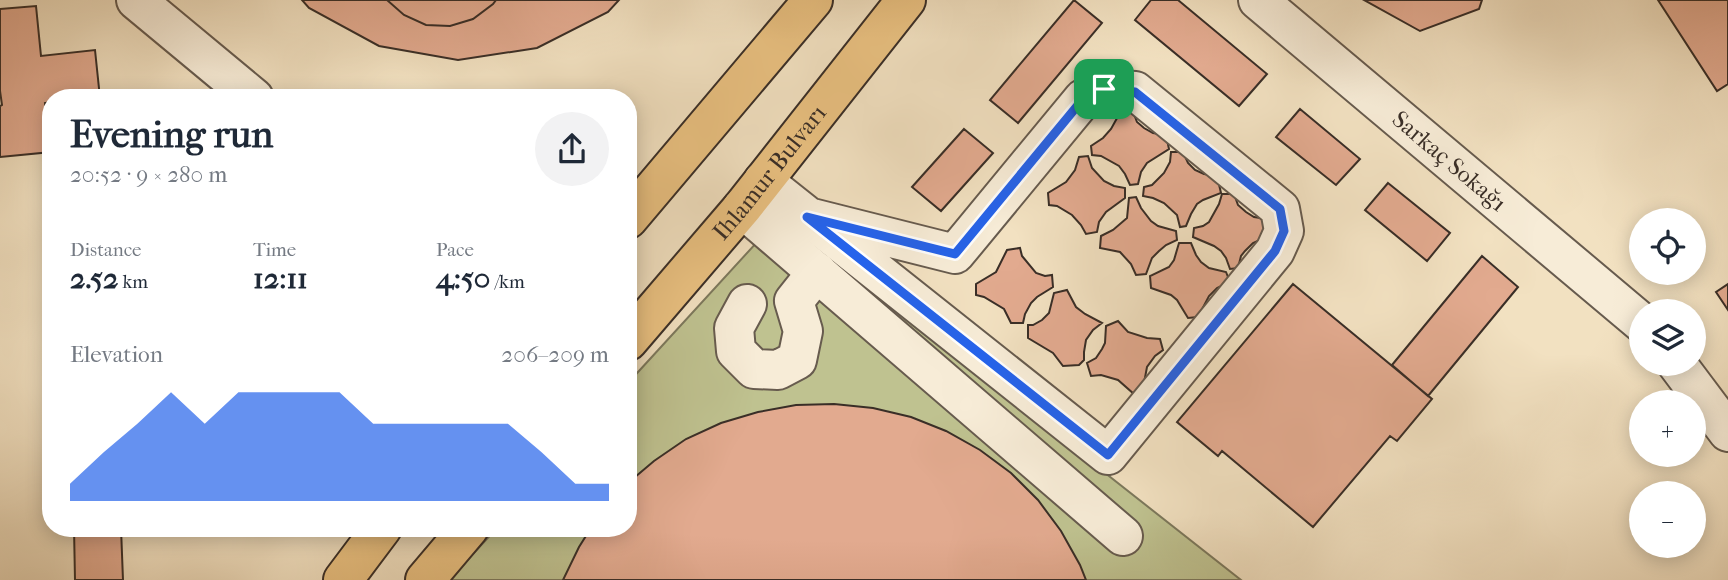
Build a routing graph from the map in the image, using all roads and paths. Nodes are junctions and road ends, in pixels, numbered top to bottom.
1 (136, 0) edge
2 (813, 0) edge
3 (906, 0) edge
4 (1258, 0) edge
5 (243, 89) edge
6 (752, 195) junction
7 (637, 208) edge
8 (807, 217) junction
9 (955, 254) junction
10 (817, 272) junction
11 (916, 302) junction
12 (747, 304) dead end
13 (1629, 312) edge
14 (637, 330) edge
15 (1686, 376) edge
16 (1728, 432) edge
17 (1123, 536) dead end
18 (375, 537) edge
19 (461, 537) edge
20 (343, 580) edge
21 (425, 580) edge

1 - 5 street
2 - 7 main road
3 - 6 main road, Ihlamur Bulvarı
4 - 13 street, Sarkaç Sokağı
6 - 8 street
6 - 10 street
6 - 14 main road, Ihlamur Bulvarı
8 - 9 street
8 - 11 street
9 - 11 street
9 - 11 street
10 - 12 street
10 - 17 street
15 - 16 street
18 - 20 main road
19 - 21 main road

